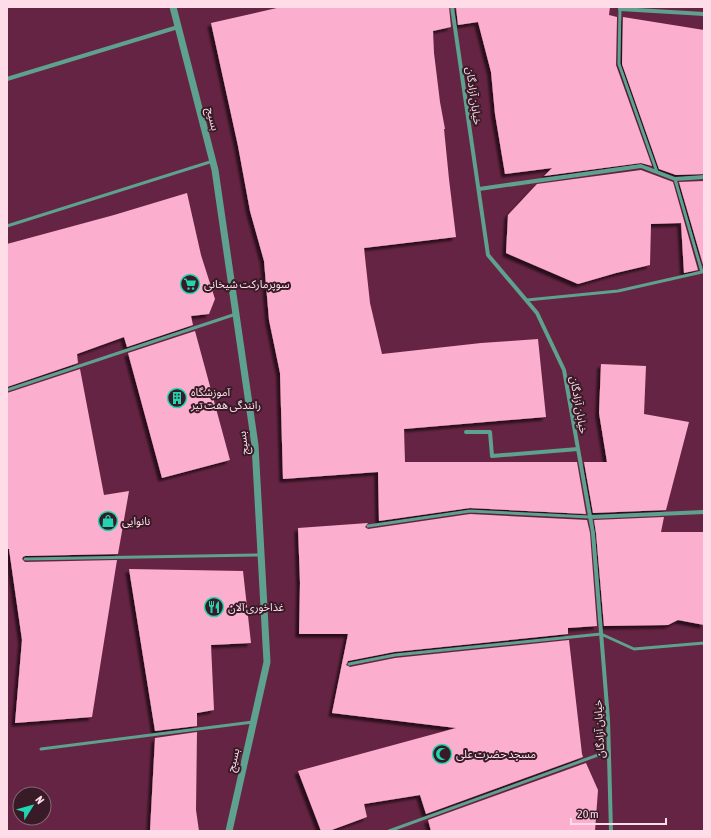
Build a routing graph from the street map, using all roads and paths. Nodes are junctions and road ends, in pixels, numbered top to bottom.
1 (173, 7) edge
2 (452, 7) edge
3 (620, 8) edge
4 (704, 14) edge
5 (178, 27) junction
6 (7, 79) edge
7 (213, 160) junction
8 (657, 172) junction
9 (704, 177) edge
10 (675, 179) junction
11 (479, 189) junction
12 (7, 226) edge
13 (527, 300) junction
14 (236, 314) junction
15 (7, 390) edge
16 (466, 432) dead end
17 (578, 449) junction
18 (704, 512) edge
19 (590, 518) junction
20 (368, 526) dead end
21 (261, 555) junction
22 (24, 559) dead end
23 (601, 634) junction
24 (704, 643) edge
25 (349, 664) dead end
26 (253, 722) junction
27 (41, 749) dead end
28 (609, 751) junction
29 (397, 830) edge
30 (229, 831) edge
31 (389, 831) edge
32 (611, 831) edge

1 - 5 street, بسیج
2 - 11 street, خیابان آزادگان
3 - 4 street
3 - 8 lane
5 - 6 street
5 - 7 street, بسیج
7 - 12 lane
7 - 14 street, بسیج
8 - 10 street
8 - 11 street
9 - 10 street
10 - 13 lane
11 - 13 street, خیابان آزادگان
13 - 17 street, خیابان آزادگان
14 - 15 lane
14 - 21 street, بسیج
16 - 17 street
17 - 19 street, خیابان آزادگان
18 - 19 street
19 - 20 lane
19 - 23 street, خیابان آزادگان
21 - 22 lane
21 - 26 street, بسیج
23 - 24 lane
23 - 25 lane
23 - 28 street, خیابان آزادگان
26 - 27 lane
26 - 30 street, بسیج
28 - 29 lane
28 - 32 street, خیابان آزادگان
29 - 31 lane

